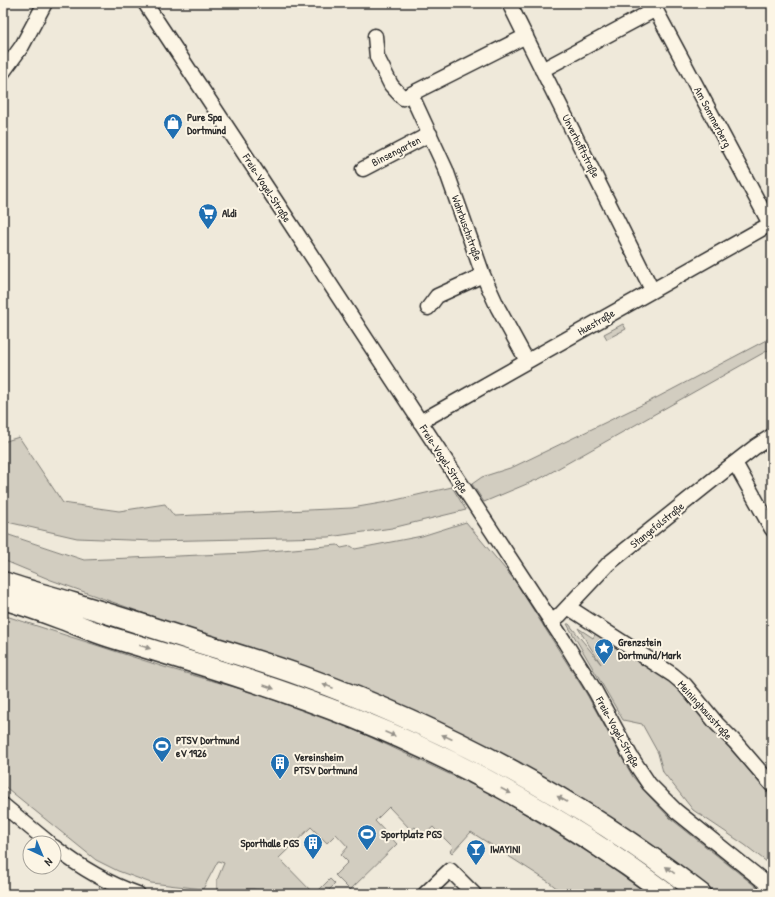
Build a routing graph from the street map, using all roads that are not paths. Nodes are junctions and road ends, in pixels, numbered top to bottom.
1 (45, 3) edge
2 (145, 3) edge
3 (509, 3) edge
4 (654, 6) edge
5 (375, 36) dead end
6 (526, 36) junction
7 (542, 70) junction
8 (3, 72) edge
9 (411, 94) junction
10 (430, 134) junction
11 (363, 169) dead end
12 (771, 224) edge
13 (483, 275) junction
14 (652, 290) junction
15 (428, 308) dead end
16 (527, 360) junction
17 (420, 422) junction
18 (772, 436) edge
19 (735, 463) junction
20 (772, 528) edge
21 (3, 572) edge
22 (3, 582) edge
23 (3, 599) edge
24 (71, 602) junction
25 (568, 607) junction
26 (3, 608) edge
27 (551, 622) junction
28 (107, 636) junction
29 (772, 785) edge
30 (3, 805) edge
31 (39, 835) edge
32 (62, 853) edge
33 (772, 888) edge
34 (138, 894) edge
35 (425, 894) edge
36 (474, 894) edge
37 (667, 894) edge
38 (701, 894) edge

1 - 8 street
2 - 17 street, Freie-Vogel-Straße
3 - 6 street, Unverhofftstraße
4 - 7 street, Am Sommerberg
4 - 12 street, Am Sommerberg
5 - 9 street
6 - 7 street, Unverhofftstraße
6 - 9 street
7 - 14 street, Unverhofftstraße
9 - 10 street, Wahrbuschstraße
10 - 11 street, Binsengarten
10 - 13 street, Wahrbuschstraße
12 - 14 street, Huestraße
13 - 15 street
13 - 16 street, Wahrbuschstraße
14 - 16 street, Huestraße
16 - 17 street, Huestraße
17 - 27 street, Freie-Vogel-Straße
18 - 19 street, Stangefolstraße
19 - 20 street
19 - 25 street, Stangefolstraße
21 - 24 highway
22 - 24 highway
23 - 28 highway
38 -> 24 highway
25 - 27 street, Stangefolstraße
25 - 29 street, Meininghausstraße
26 - 28 highway
27 - 33 street, Freie-Vogel-Straße
28 -> 37 highway
30 - 31 street
32 - 34 street
35 - 36 street

